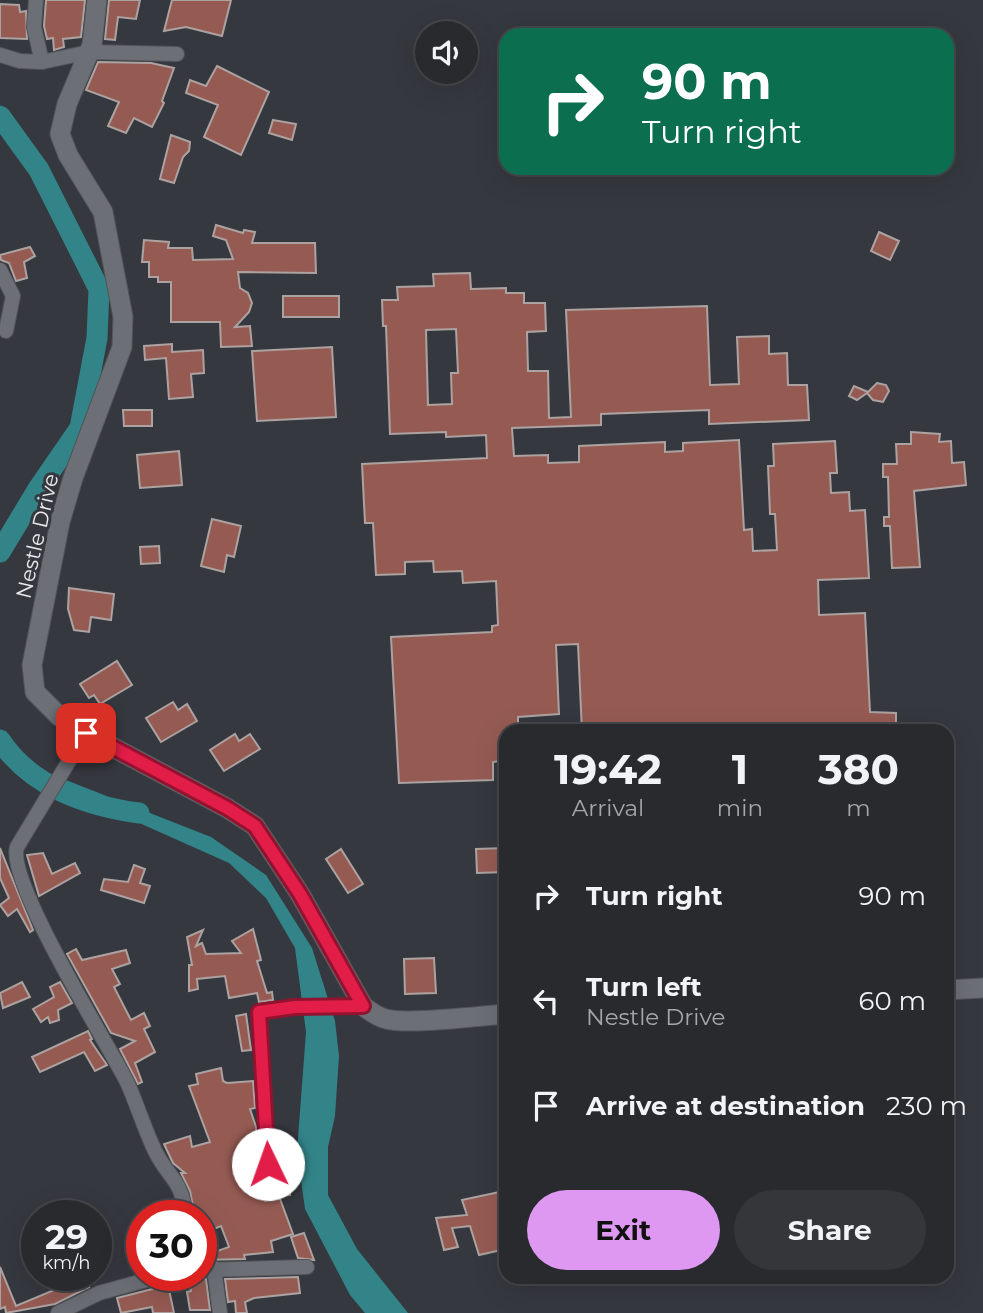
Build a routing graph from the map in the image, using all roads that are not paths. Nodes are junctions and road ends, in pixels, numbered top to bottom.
1 (36, 0) edge
2 (97, 0) edge
3 (89, 52) junction
4 (177, 54) dead end
5 (0, 55) edge
6 (42, 62) junction
7 (0, 270) edge
8 (6, 331) dead end
9 (86, 733) junction
10 (983, 988) edge
11 (954, 990) edge
12 (355, 1006) junction
13 (499, 1014) edge
14 (269, 1192) dead end
15 (183, 1200) edge
16 (307, 1267) dead end
17 (217, 1269) edge
18 (126, 1286) edge
19 (214, 1291) edge
20 (58, 1313) edge
21 (220, 1313) edge

1 - 6 street
2 - 3 street
3 - 4 street
3 - 6 street
3 - 9 street, Nestle Drive
5 - 6 street
7 - 8 street
9 - 12 street, Nestle Drive
9 - 15 street
10 - 11 street
12 - 13 street
12 - 14 street
16 - 17 street
18 - 20 street
19 - 21 street

